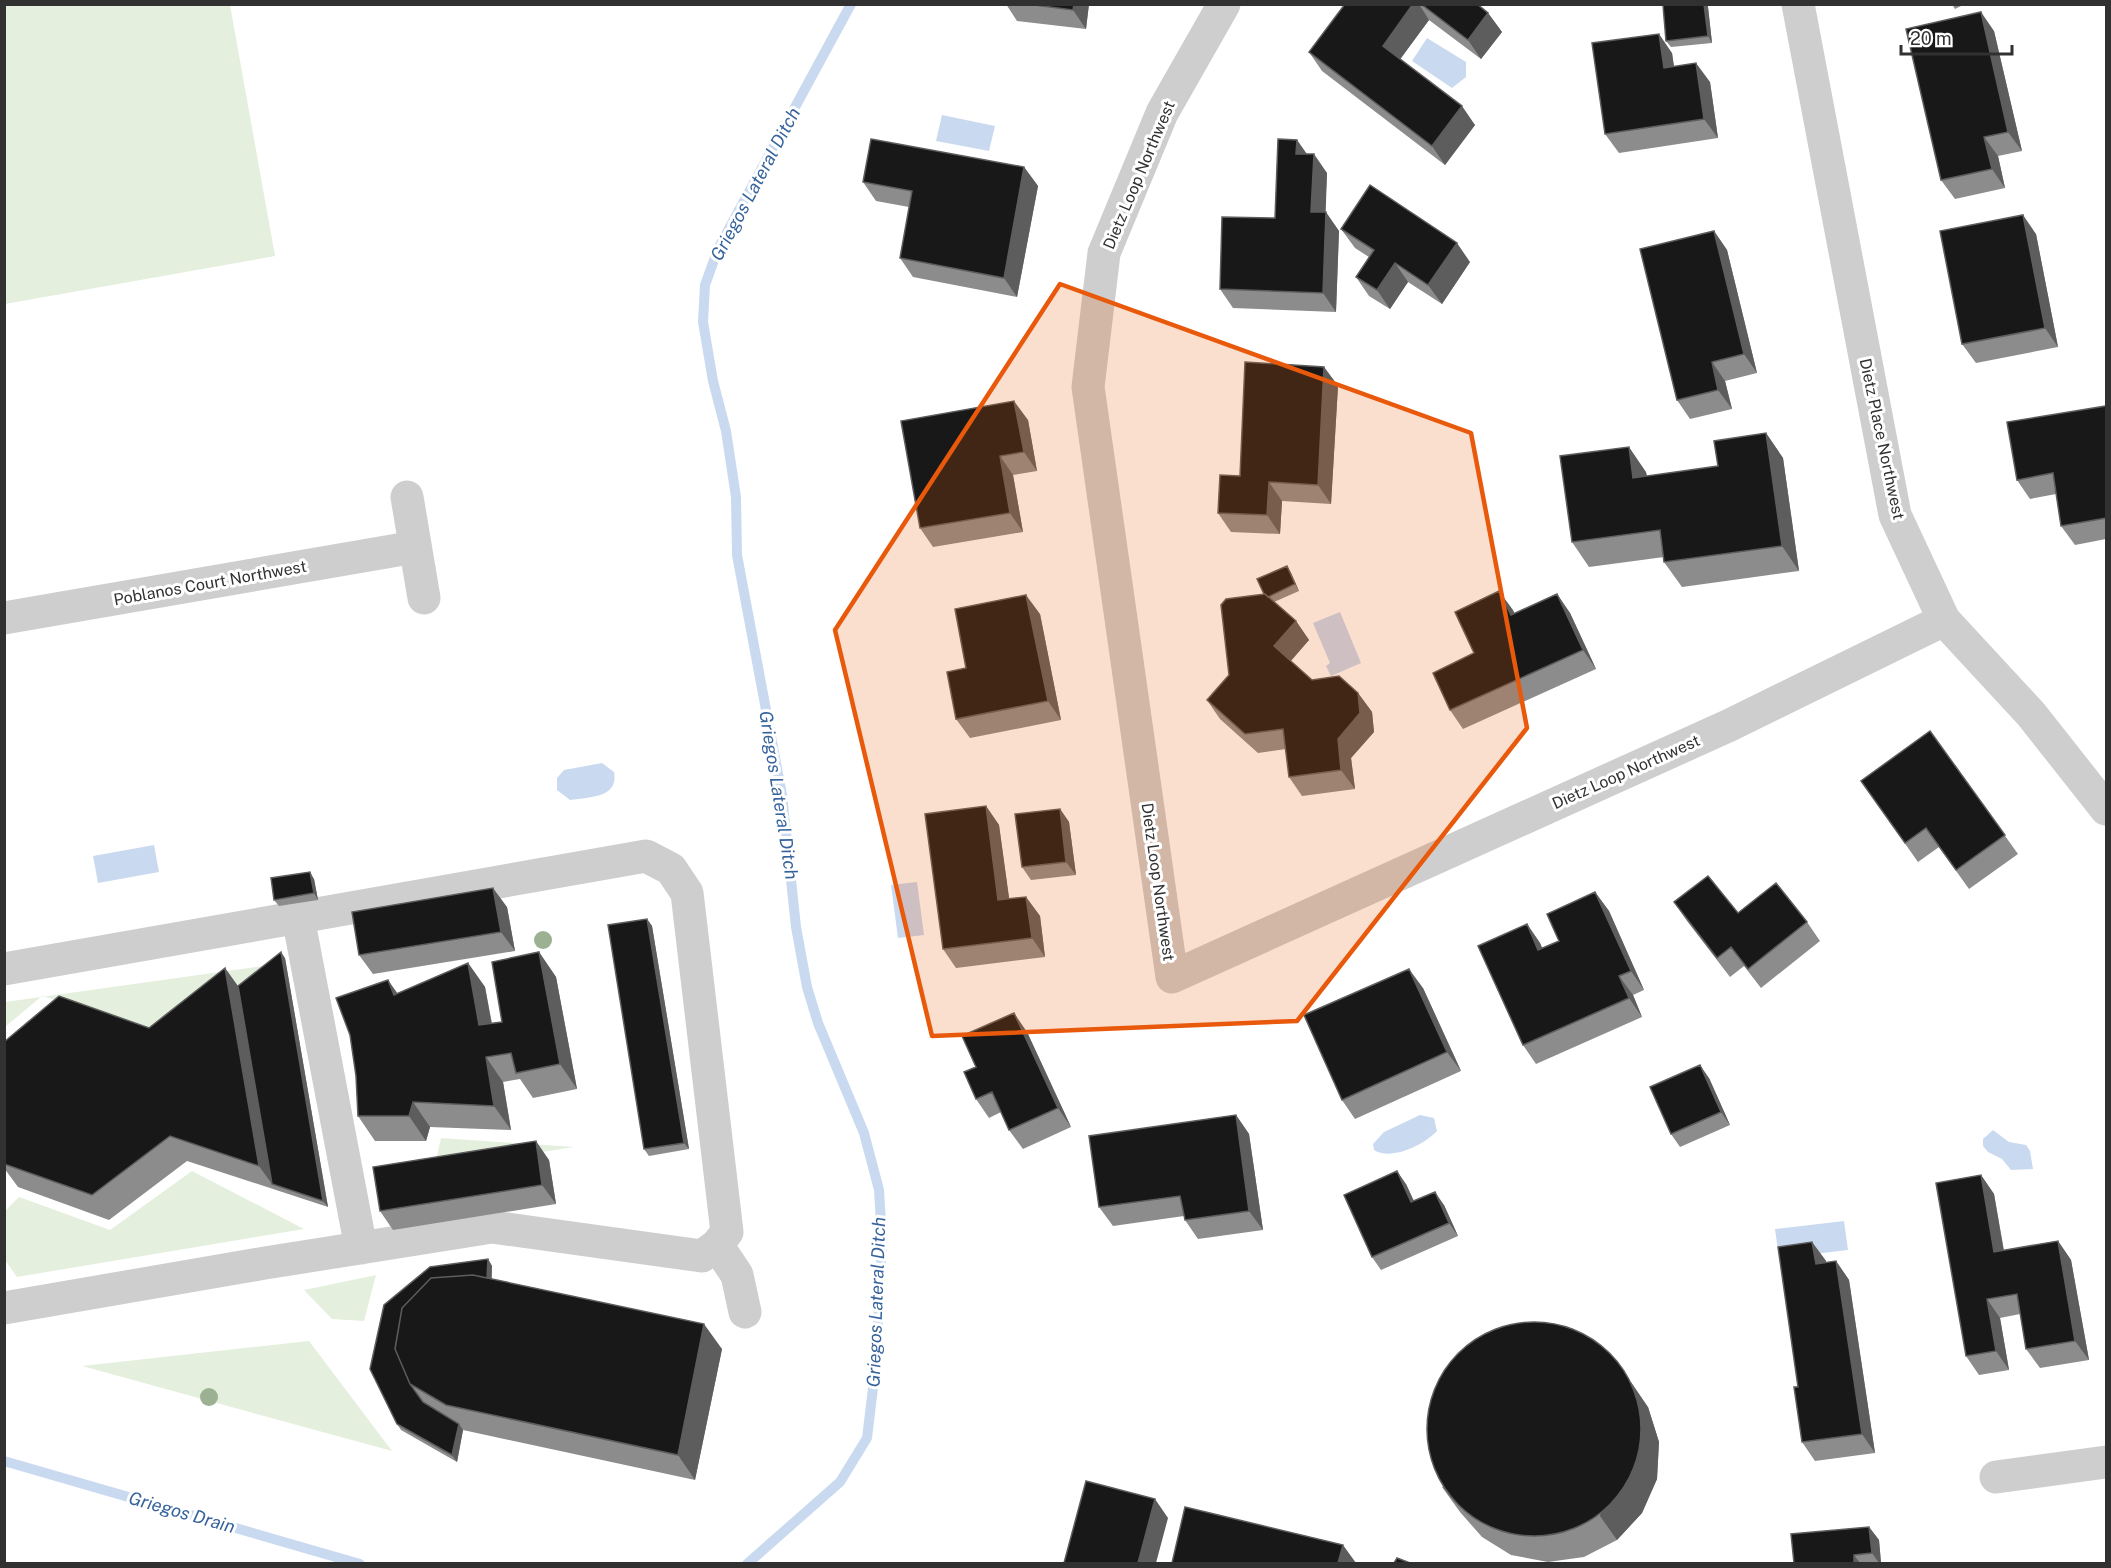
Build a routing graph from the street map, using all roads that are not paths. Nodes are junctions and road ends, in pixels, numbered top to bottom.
1 (1224, 4) edge
2 (1798, 4) edge
3 (407, 497) dead end
4 (415, 547) junction
5 (424, 598) dead end
6 (4, 618) edge
7 (1944, 620) junction
8 (2106, 809) edge
9 (298, 917) junction
10 (4, 969) edge
11 (717, 1245) junction
12 (361, 1248) junction
13 (4, 1308) edge
14 (745, 1312) dead end
15 (2106, 1462) edge
16 (1996, 1477) dead end

1 - 7 street, Dietz Loop Northwest
2 - 7 street, Dietz Place Northwest
3 - 4 street
4 - 5 street
4 - 6 street, Poblanos Court Northwest
7 - 8 street, Dietz Place Northwest
9 - 10 street
9 - 11 street
9 - 12 street
11 - 12 street
11 - 14 street
12 - 13 street
15 - 16 street

